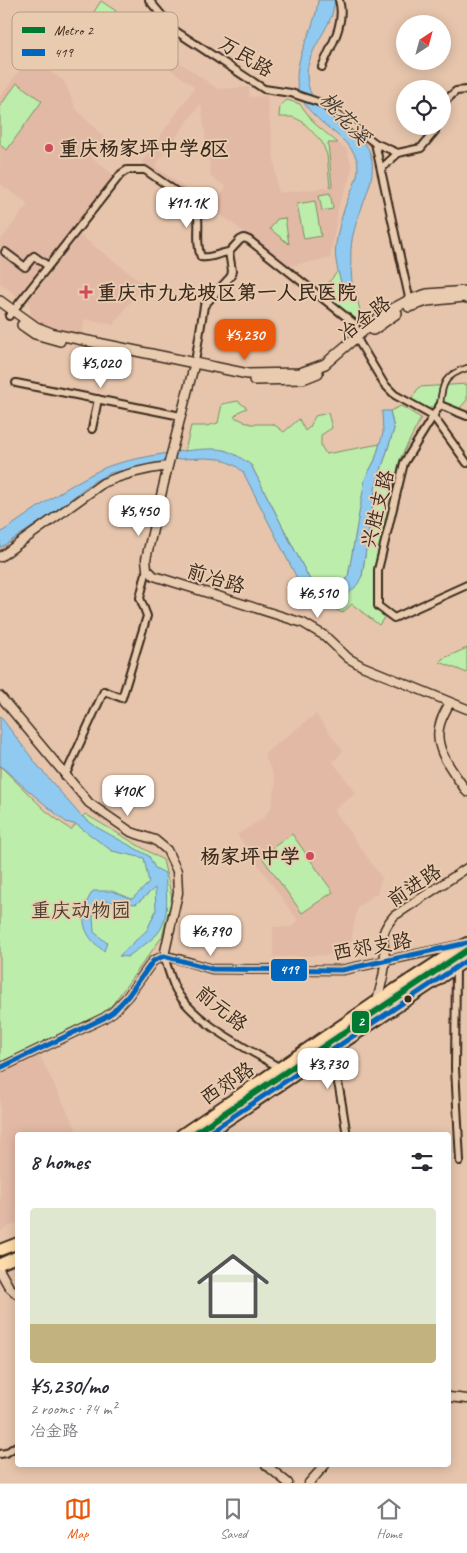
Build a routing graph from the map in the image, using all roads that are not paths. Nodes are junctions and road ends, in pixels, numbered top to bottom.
1 (149, 0) edge
2 (339, 0) edge
3 (159, 12) edge
4 (178, 33) edge
5 (322, 67) dead end
6 (467, 90) edge
7 (451, 96) edge
8 (432, 135) edge
9 (376, 143) junction
10 (398, 153) junction
11 (382, 168) junction
12 (5, 252) dead end
13 (229, 252) junction
14 (48, 266) junction
15 (467, 291) edge
16 (467, 298) edge
17 (0, 301) edge
18 (410, 303) junction
19 (0, 308) edge
20 (11, 313) junction
21 (359, 339) junction
22 (195, 365) junction
23 (467, 368) edge
24 (16, 383) dead end
25 (98, 399) junction
26 (440, 405) junction
27 (181, 416) junction
28 (433, 416) junction
29 (467, 416) edge
30 (92, 429) dead end
31 (467, 463) edge
32 (168, 466) junction
33 (0, 556) edge
34 (147, 569) junction
35 (467, 585) edge
36 (0, 696) edge
37 (450, 702) junction
38 (467, 709) edge
39 (65, 776) junction
40 (467, 792) edge
41 (467, 868) edge
42 (467, 943) edge
43 (164, 956) junction
44 (467, 960) edge
45 (385, 962) junction
46 (456, 968) junction
47 (377, 1001) junction
48 (321, 1039) junction
49 (330, 1052) junction
50 (0, 1068) edge
51 (280, 1068) junction
52 (185, 1132) edge
53 (210, 1132) edge
54 (346, 1132) edge
55 (460, 1161) dead end
56 (15, 1244) edge
57 (0, 1250) edge
58 (15, 1257) edge
59 (0, 1264) edge
60 (0, 1271) edge
61 (15, 1292) edge
62 (451, 1397) edge
63 (467, 1400) edge
64 (15, 1447) edge
65 (0, 1454) edge
66 (268, 1467) edge
67 (323, 1467) edge
68 (288, 1483) edge
69 (309, 1483) edge

1 - 3 street, 万民路
2 - 5 street
4 - 9 street, 万民路
6 - 7 street
8 - 10 street
9 - 10 street, 万民路
9 - 11 street
10 - 11 street
11 - 18 street
12 - 14 street
13 - 14 street
13 - 21 street
13 - 22 street
14 - 20 street
15 - 18 main road, 冶金路
16 - 18 main road, 冶金路
17 - 20 main road, 冶金路
18 - 21 main road, 冶金路
19 - 20 main road, 冶金路
20 - 22 main road, 冶金路
21 - 22 main road, 冶金路
21 - 28 street
22 - 27 street
23 - 26 street
24 - 25 street
25 - 27 street
25 - 30 street
26 - 28 street
26 - 29 street
27 - 32 street
28 - 31 street
28 - 35 street, 兴胜支路
32 - 33 street
32 - 34 street
34 - 37 street, 前冶路
34 - 39 street
36 - 39 street
37 - 38 street, 前冶路
37 - 40 street
39 - 43 street
41 - 45 street, 前进路
42 - 45 street, 西郊支路
42 - 47 main road, 西郊路
43 - 45 street, 西郊支路
43 - 50 street
43 - 51 street, 前元路
44 - 46 main road, 西郊路
45 - 47 street
46 - 49 main road, 西郊路
46 - 55 street
47 - 48 main road, 西郊路
48 - 49 street
48 - 51 main road, 西郊路
49 - 53 main road, 西郊路
49 - 54 street
51 - 52 main road, 西郊路
56 - 57 main road
58 - 59 main road
60 - 61 street
62 - 63 street
64 - 65 street
66 - 68 street
67 - 69 street

